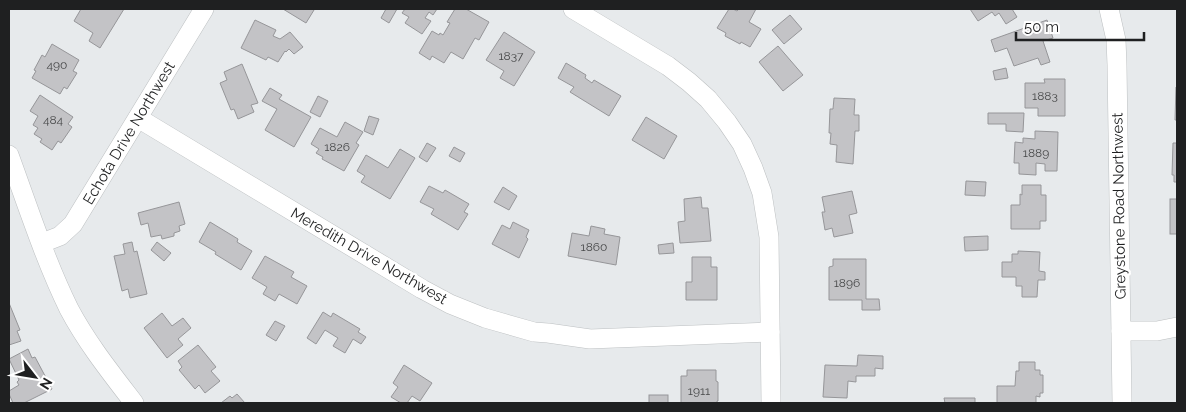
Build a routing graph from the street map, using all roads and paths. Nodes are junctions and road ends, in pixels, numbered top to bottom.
1 (204, 9) edge
2 (573, 9) edge
3 (1109, 9) edge
4 (138, 118) junction
5 (9, 155) edge
6 (42, 243) junction
7 (1177, 327) edge
8 (1121, 331) junction
9 (770, 332) junction
10 (134, 403) edge
11 (771, 403) edge
12 (1122, 403) edge

1 - 4 street, Echota Drive Northwest
2 - 9 street
3 - 8 street, Greystone Road Northwest
4 - 6 street, Echota Drive Northwest
4 - 9 street, Meredith Drive Northwest
5 - 6 street
6 - 10 street
7 - 8 street
8 - 12 street, Greystone Road Northwest
9 - 11 street

